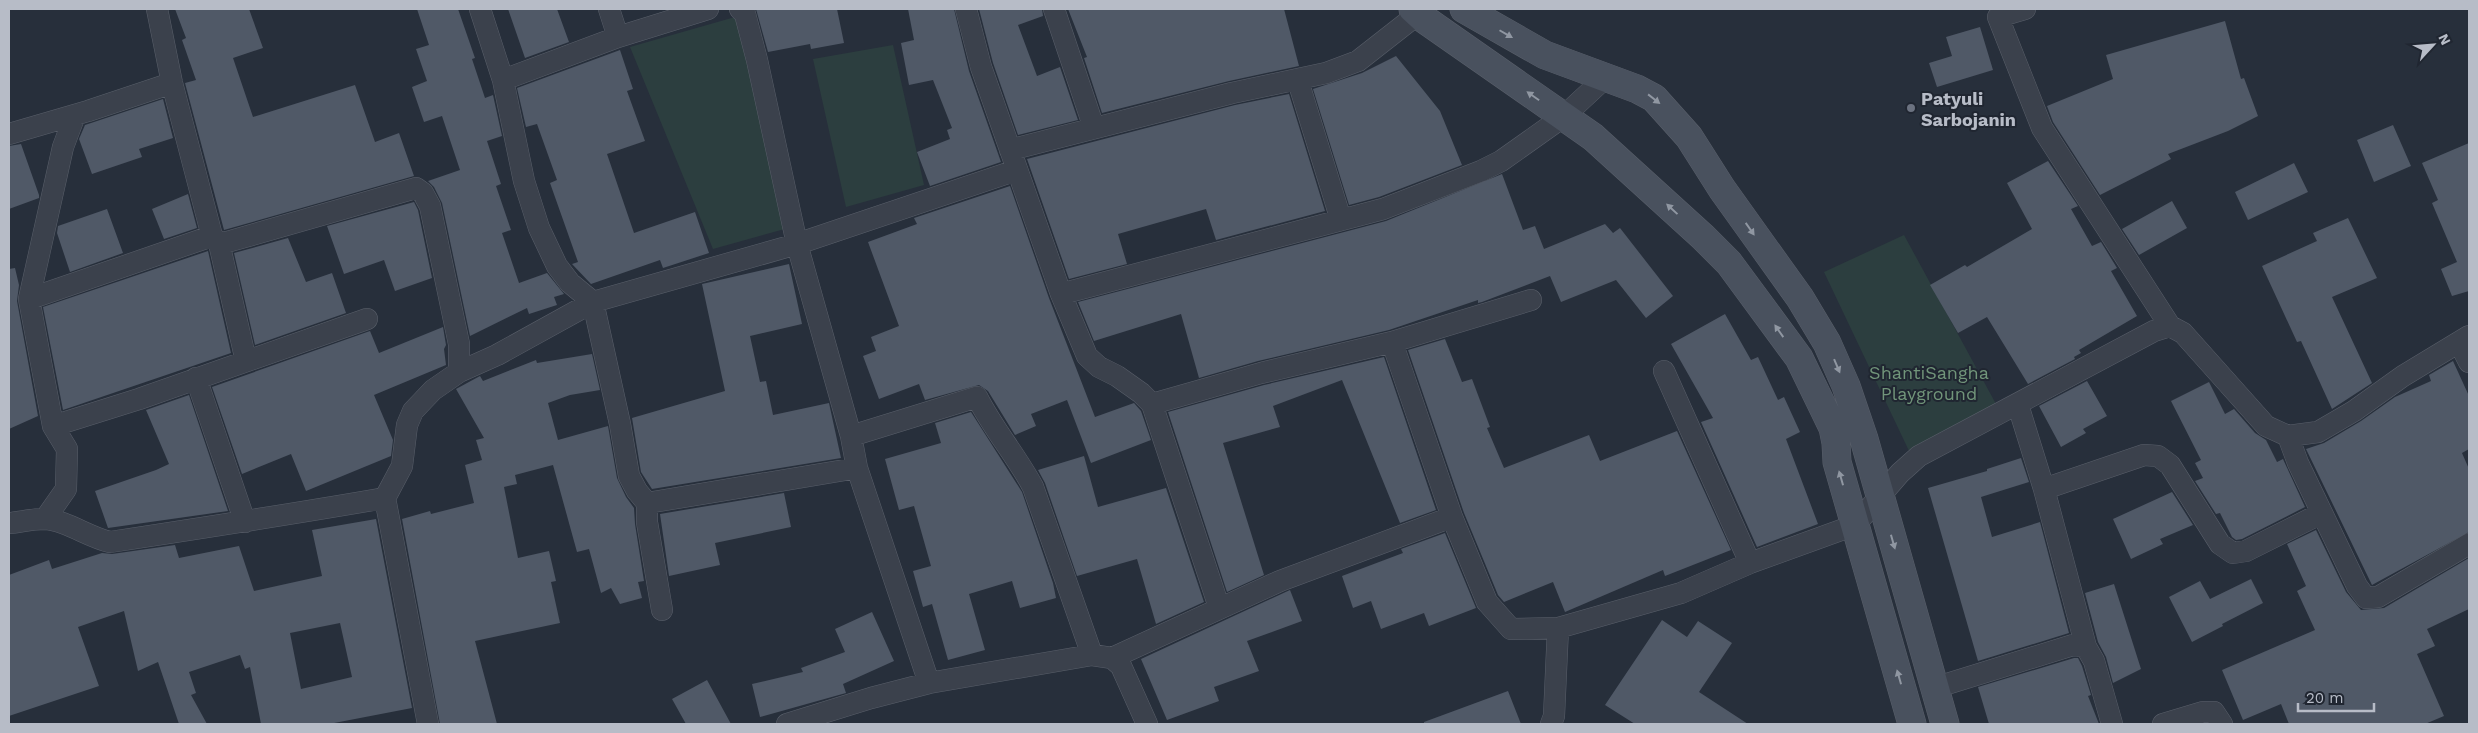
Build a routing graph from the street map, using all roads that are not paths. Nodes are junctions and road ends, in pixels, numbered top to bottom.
1 (157, 9) edge
2 (480, 9) edge
3 (609, 9) edge
4 (708, 9) edge
5 (740, 9) edge
6 (966, 9) edge
7 (1054, 9) edge
8 (1464, 9) edge
9 (2026, 9) edge
10 (1415, 11) edge
11 (1993, 13) edge
12 (618, 37) junction
13 (1606, 77) junction
14 (503, 80) junction
15 (1298, 81) junction
16 (172, 83) junction
17 (75, 115) junction
18 (1563, 117) junction
19 (1094, 128) junction
20 (9, 134) edge
21 (1010, 150) junction
22 (1017, 170) junction
23 (1341, 220) junction
24 (216, 240) junction
25 (797, 244) junction
26 (1061, 294) junction
27 (29, 299) junction
28 (1531, 300) dead end
29 (593, 302) junction
30 (367, 318) dead end
31 (2170, 326) junction
32 (2464, 339) edge
33 (1392, 342) junction
34 (246, 361) junction
35 (2469, 362) edge
36 (1664, 371) dead end
37 (459, 372) junction
38 (196, 378) junction
39 (1152, 404) junction
40 (2018, 405) junction
41 (52, 426) junction
42 (850, 436) junction
43 (2288, 436) junction
44 (857, 468) junction
45 (2044, 489) junction
46 (1880, 495) junction
47 (385, 498) junction
48 (647, 503) junction
49 (2322, 513) junction
50 (1452, 517) junction
51 (45, 519) junction
52 (245, 522) junction
53 (9, 523) edge
54 (1854, 525) junction
55 (2469, 544) edge
56 (1750, 563) junction
57 (1219, 607) junction
58 (662, 610) dead end
59 (1558, 628) junction
60 (2086, 647) junction
61 (1102, 656) junction
62 (929, 683) junction
63 (1934, 688) junction
64 (428, 724) edge
65 (787, 724) edge
66 (1147, 724) edge
67 (1551, 724) edge
68 (1912, 724) edge
69 (1945, 724) edge
70 (2112, 724) edge
71 (2163, 724) edge
72 (2222, 724) edge

1 - 16 street
2 - 14 street
3 - 12 street
4 - 12 street
5 - 25 street
6 - 21 street
7 - 19 street
8 -> 13 main road
9 - 11 street
10 - 15 street
18 -> 10 main road
11 - 31 street
12 - 14 street
13 - 18 street
13 -> 46 main road
14 - 29 street
15 - 19 street
15 - 23 street
16 - 17 street
16 - 24 street
17 - 20 street
17 - 27 street
18 - 23 street
54 -> 18 main road
19 - 21 street
21 - 22 street
22 - 25 street
22 - 26 street
23 - 26 street
24 - 27 street
24 - 34 street
24 - 37 street
25 - 29 street
25 - 42 street
26 - 39 street
27 - 41 street
28 - 33 street
29 - 37 street
29 - 48 street
30 - 34 street
31 - 40 street
31 - 43 street
32 - 35 street
32 - 43 street
33 - 39 street
33 - 50 street
34 - 38 street
36 - 56 street
37 - 47 street
38 - 41 street
38 - 52 street
39 - 57 street
40 - 45 street
40 - 46 street
41 - 51 street
42 - 44 street
42 - 61 street
43 - 49 street
44 - 48 street
44 - 62 street
45 - 49 street
45 - 60 street
46 - 54 street
46 -> 63 main road
47 - 52 street
47 - 64 street
48 - 58 street
49 - 55 street
50 - 57 street
50 - 59 street
51 - 52 street
51 - 53 street
54 - 56 street
68 -> 54 main road
56 - 59 street
57 - 61 street
59 - 67 street
60 - 63 street
60 - 70 street
61 - 62 street
61 - 66 street
62 - 65 street
63 - 69 main road
71 - 72 street

